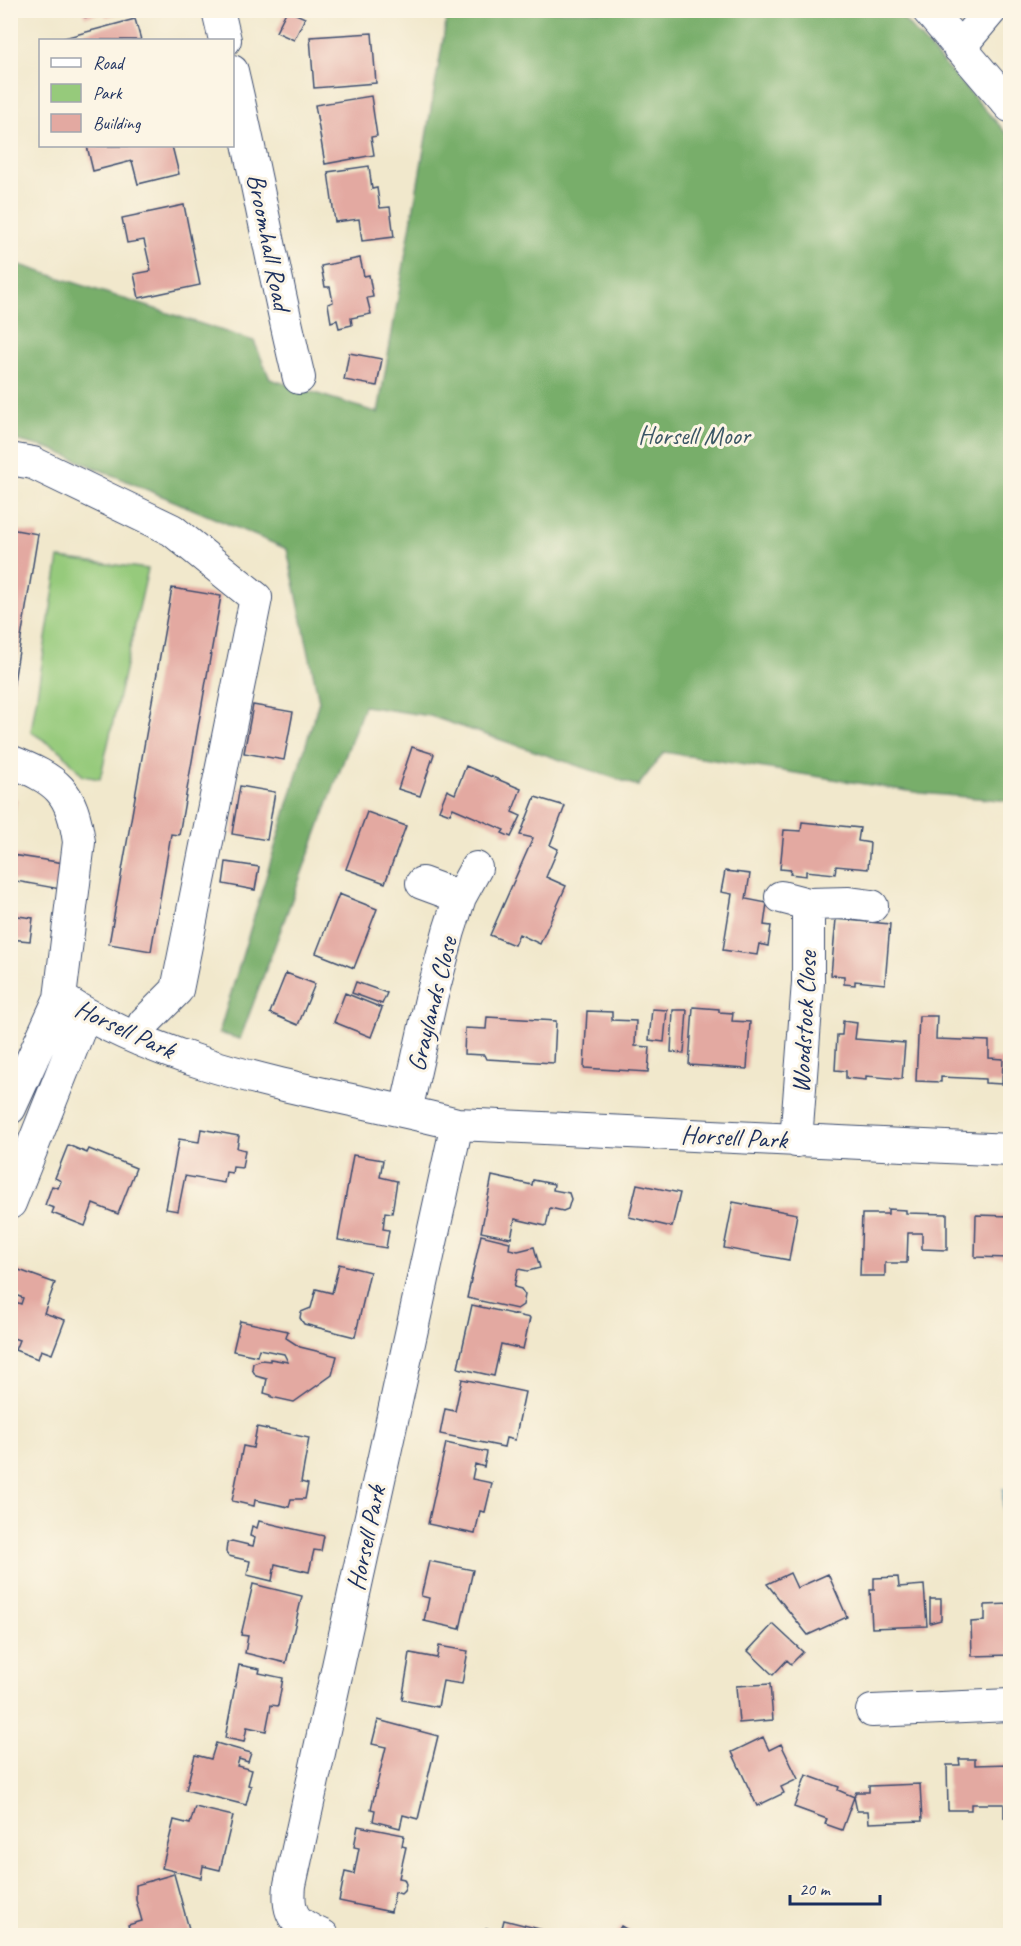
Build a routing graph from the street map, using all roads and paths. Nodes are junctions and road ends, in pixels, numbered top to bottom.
1 (218, 10) edge
2 (928, 10) edge
3 (991, 10) edge
4 (225, 39) edge
5 (959, 48) junction
6 (234, 79) edge
7 (1011, 106) edge
8 (299, 378) dead end
9 (10, 459) edge
10 (10, 761) edge
11 (476, 868) dead end
12 (422, 883) dead end
13 (857, 896) dead end
14 (460, 897) junction
15 (60, 998) junction
16 (85, 1015) junction
17 (140, 1040) junction
18 (10, 1108) edge
19 (406, 1111) junction
20 (457, 1124) junction
21 (796, 1141) junction
22 (1011, 1150) edge
23 (10, 1203) edge
24 (1011, 1705) edge
25 (872, 1711) dead end
26 (323, 1935) edge

1 - 4 street
2 - 5 street
3 - 5 street
5 - 7 street
6 - 8 street, Broomhall Road
9 - 17 street
10 - 15 street, Horsell Park
11 - 14 street, Graylands Close
12 - 14 street
13 - 21 street, Woodstock Close
14 - 19 street, Graylands Close
15 - 16 street, Horsell Park
15 - 18 street
16 - 17 street, Horsell Park
16 - 23 street
17 - 19 street, Horsell Park
19 - 20 street, Horsell Park
20 - 21 street, Horsell Park
20 - 26 street, Horsell Park
21 - 22 street, Horsell Park
24 - 25 street

